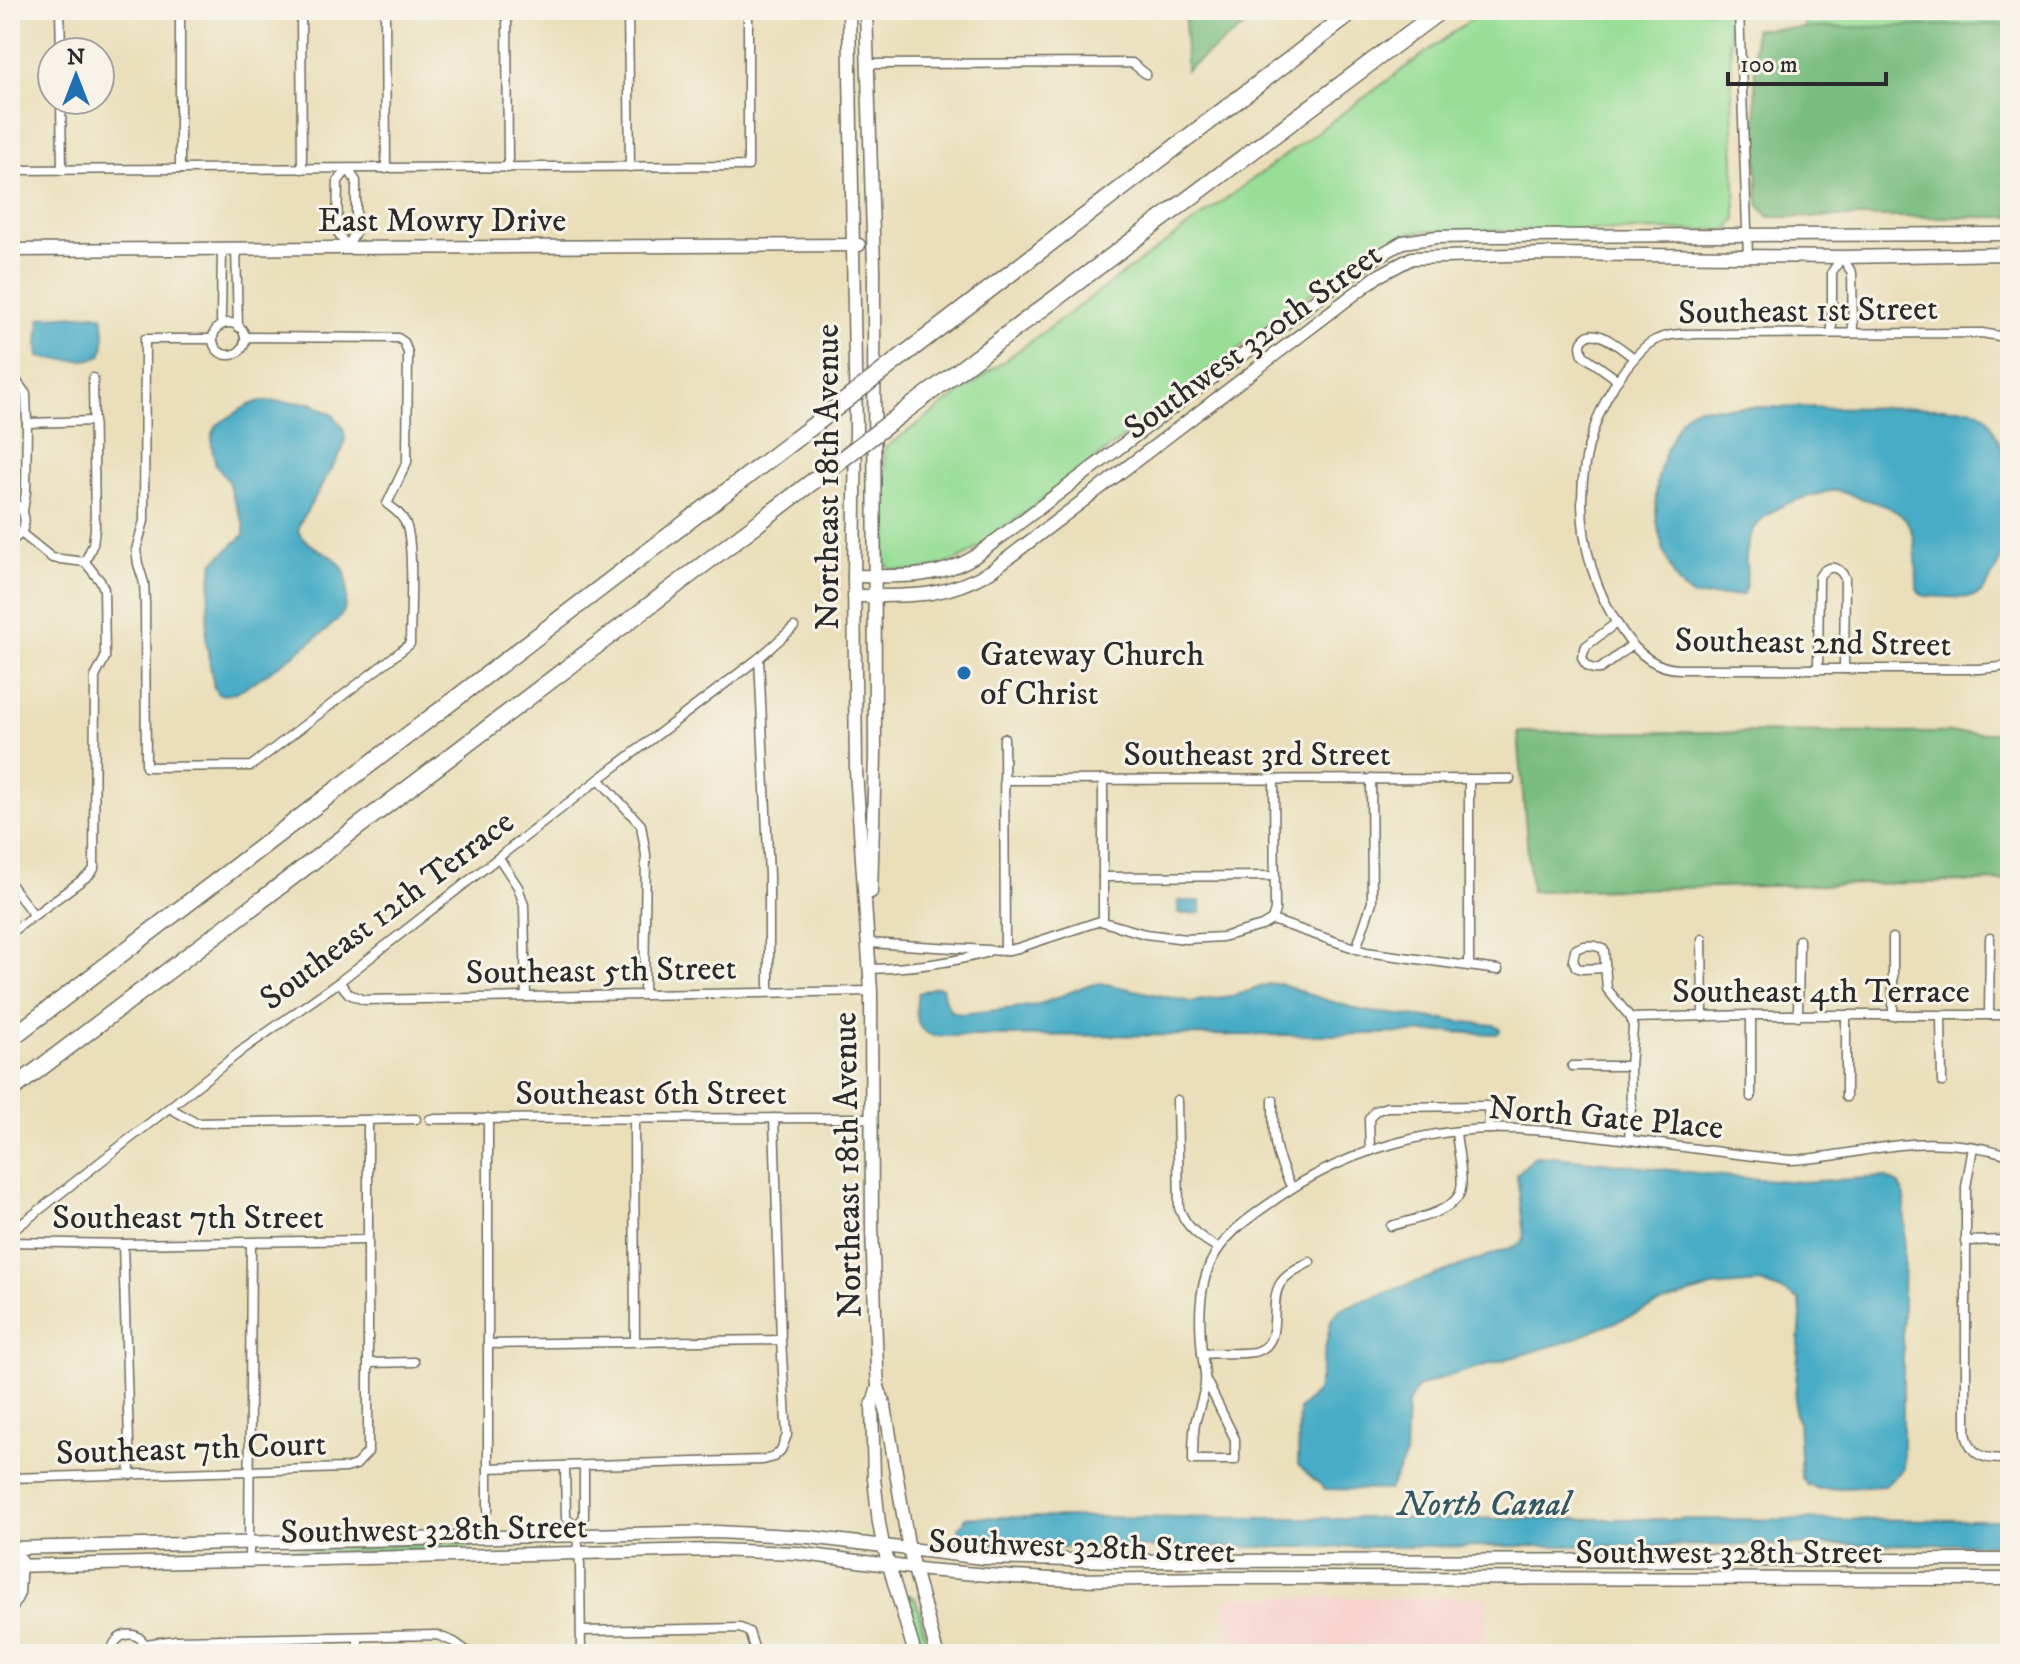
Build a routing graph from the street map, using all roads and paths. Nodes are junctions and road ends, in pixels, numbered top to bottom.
1 (60, 10) edge
2 (180, 10) edge
3 (301, 10) edge
4 (385, 10) edge
5 (507, 10) edge
6 (628, 10) edge
7 (748, 10) edge
8 (849, 10) edge
9 (866, 10) edge
10 (1355, 10) edge
11 (1441, 10) edge
12 (1739, 10) edge
13 (61, 36) edge
14 (868, 64) junction
15 (1146, 74) dead end
16 (61, 116) edge
17 (630, 167) junction
18 (508, 168) junction
19 (180, 169) junction
20 (302, 169) junction
21 (348, 169) junction
22 (386, 169) junction
23 (10, 170) edge
24 (62, 170) junction
25 (356, 207) junction
26 (338, 208) junction
27 (1842, 234) junction
28 (2010, 234) edge
29 (1748, 236) junction
30 (854, 245) junction
31 (874, 245) junction
32 (347, 247) junction
33 (222, 248) junction
34 (236, 248) junction
35 (10, 250) edge
36 (2010, 254) edge
37 (1748, 256) junction
38 (1842, 257) junction
39 (10, 265) edge
40 (1832, 298) junction
41 (1852, 299) junction
42 (223, 324) junction
43 (238, 327) junction
44 (1832, 333) junction
45 (1853, 333) junction
46 (245, 337) junction
47 (2010, 338) edge
48 (212, 339) junction
49 (1634, 358) junction
50 (1620, 376) junction
51 (93, 378) dead end
52 (13, 379) edge
53 (94, 421) junction
54 (27, 423) junction
55 (10, 500) edge
56 (23, 511) junction
57 (21, 533) junction
58 (10, 541) edge
59 (85, 562) junction
60 (854, 576) junction
61 (874, 576) junction
62 (854, 596) junction
63 (874, 596) junction
64 (1616, 623) junction
65 (794, 627) dead end
66 (1632, 645) junction
67 (759, 658) junction
68 (2010, 664) edge
69 (1818, 669) junction
70 (1844, 669) junction
71 (1004, 738) dead end
72 (599, 779) junction
73 (1103, 779) junction
74 (1274, 779) junction
75 (1371, 779) junction
76 (1469, 779) junction
77 (1510, 779) dead end
78 (1004, 780) junction
79 (499, 858) junction
80 (1275, 876) junction
81 (1103, 877) junction
82 (10, 884) edge
83 (33, 914) junction
84 (1272, 920) junction
85 (1103, 921) junction
86 (10, 933) edge
87 (1893, 938) dead end
88 (1990, 938) dead end
89 (1702, 939) dead end
90 (1799, 940) dead end
91 (869, 943) junction
92 (1356, 949) junction
93 (991, 951) junction
94 (1005, 951) junction
95 (1469, 966) junction
96 (1606, 968) dead end
97 (870, 969) junction
98 (1498, 970) dead end
99 (339, 982) junction
100 (871, 991) junction
101 (769, 992) junction
102 (644, 995) junction
103 (526, 997) junction
104 (1751, 1015) junction
105 (1989, 1015) junction
106 (2010, 1015) edge
107 (1798, 1016) junction
108 (1846, 1016) junction
109 (1893, 1016) junction
110 (1941, 1016) junction
111 (1703, 1017) junction
112 (1631, 1018) junction
113 (10, 1039) edge
114 (1572, 1066) dead end
115 (1630, 1066) junction
116 (1942, 1082) dead end
117 (10, 1091) edge
118 (1751, 1097) dead end
119 (1846, 1097) dead end
120 (1177, 1100) dead end
121 (1273, 1100) dead end
122 (170, 1108) junction
123 (488, 1118) junction
124 (634, 1118) junction
125 (774, 1118) junction
126 (872, 1118) junction
127 (416, 1119) dead end
128 (430, 1119) dead end
129 (368, 1121) junction
130 (1489, 1129) junction
131 (1456, 1132) junction
132 (1629, 1140) junction
133 (1973, 1147) junction
134 (1370, 1151) junction
135 (2010, 1155) edge
136 (1292, 1188) junction
137 (1391, 1226) dead end
138 (10, 1233) edge
139 (367, 1240) junction
140 (2010, 1240) edge
141 (1965, 1241) junction
142 (10, 1242) edge
143 (251, 1243) junction
144 (123, 1244) junction
145 (1218, 1248) junction
146 (1310, 1262) dead end
147 (781, 1340) junction
148 (635, 1341) junction
149 (488, 1344) junction
150 (1202, 1354) junction
151 (414, 1362) dead end
152 (369, 1363) junction
153 (1206, 1380) junction
154 (878, 1387) junction
155 (2010, 1459) edge
156 (565, 1466) junction
157 (584, 1466) junction
158 (488, 1468) junction
159 (250, 1471) junction
160 (130, 1475) junction
161 (10, 1478) edge
162 (901, 1506) junction
163 (877, 1507) junction
164 (488, 1510) dead end
165 (577, 1530) junction
166 (249, 1542) junction
167 (883, 1545) junction
168 (15, 1548) edge
169 (909, 1550) junction
170 (579, 1552) junction
171 (249, 1560) junction
172 (1231, 1560) junction
173 (2010, 1560) edge
174 (889, 1564) junction
175 (15, 1566) edge
176 (914, 1569) junction
177 (1220, 1578) junction
178 (2010, 1579) edge
179 (10, 1610) edge
180 (581, 1631) junction
181 (358, 1637) junction
182 (220, 1639) junction
183 (146, 1649) edge
184 (111, 1654) edge
185 (220, 1654) edge
186 (358, 1654) edge
187 (471, 1654) edge
188 (581, 1654) edge
189 (756, 1654) edge
190 (915, 1654) edge
191 (937, 1654) edge

1 - 13 street
2 - 19 street
3 - 20 street
4 - 22 street
5 - 18 street
6 - 17 street
7 - 17 street
8 - 30 street, Northeast 18th Avenue
9 - 14 street, Northeast 18th Avenue
10 - 113 highway, bridge
11 - 117 highway, bridge
12 - 29 street
14 - 15 street
14 - 31 street, Northeast 18th Avenue
16 - 24 street
17 - 18 street
18 - 22 street
19 - 20 street
19 - 24 street
20 - 21 street
21 - 22 street
21 - 25 street
21 - 26 street
23 - 24 street
25 - 26 street
25 - 32 street
26 - 32 street
27 - 28 street
27 - 29 street
27 - 38 street
29 - 37 street
29 - 61 street
30 - 31 street, East Mowry Drive
30 - 32 street, East Mowry Drive
30 - 60 street, Northeast 18th Avenue
31 - 61 street, Northeast 18th Avenue
32 - 34 street, East Mowry Drive
33 - 34 street, East Mowry Drive
33 - 35 street, East Mowry Drive
33 - 42 street
34 - 43 street
36 - 38 street, Southwest 320th Street
37 - 38 street, Southwest 320th Street
37 - 63 street, Southwest 320th Street
38 - 40 street
38 - 41 street
39 - 52 street
40 - 41 street
40 - 44 street
41 - 45 street
42 - 43 street
42 - 48 street
43 - 46 street
44 - 45 street, Southeast 1st Street
44 - 49 street, Southeast 1st Street
45 - 47 street, Southeast 1st Street
46 - 48 street
46 - 48 street
49 - 50 street, Southeast 1st Street
49 - 50 street
50 - 64 street, Southeast 1st Street
51 - 53 street
52 - 54 street
53 - 54 street
53 - 59 street
54 - 56 street
55 - 56 street
56 - 57 street
57 - 58 street
57 - 59 street
59 - 83 street
60 - 61 street
60 - 62 street, Northeast 18th Avenue
61 - 63 street, Northeast 18th Avenue
62 - 63 street, Southwest 320th Street
62 - 91 street, Northeast 18th Avenue
63 - 91 street, Northeast 18th Avenue
64 - 66 street, Southeast 2nd Street
64 - 66 street
65 - 67 street, Southeast 12th Terrace
66 - 69 street, Southeast 2nd Street
67 - 72 street, Southeast 12th Terrace
67 - 101 street
68 - 70 street, Southeast 2nd Street
69 - 70 street, Southeast 2nd Street
69 - 70 street
71 - 78 street
72 - 79 street, Southeast 12th Terrace
72 - 102 street
73 - 74 street, Southeast 3rd Street
73 - 78 street, Southeast 3rd Street
73 - 81 street
74 - 75 street, Southeast 3rd Street
74 - 80 street
75 - 76 street, Southeast 3rd Street
75 - 92 street
76 - 77 street, Southeast 3rd Street
76 - 95 street
78 - 94 street
79 - 99 street, Southeast 12th Terrace
79 - 103 street
80 - 81 street
80 - 84 street
81 - 85 street
82 - 83 street
83 - 86 street
84 - 85 street
84 - 92 street
85 - 94 street
87 - 109 street
88 - 105 street
89 - 111 street
90 - 107 street
91 - 93 street
91 - 97 street, Northeast 18th Avenue
92 - 95 street
93 - 94 street
93 - 97 street
95 - 98 street
96 - 112 street
97 - 100 street, Northeast 18th Avenue
99 - 103 street, Southeast 5th Street
99 - 122 street, Southeast 12th Terrace
100 - 101 street, Southeast 5th Street
100 - 126 street, Northeast 18th Avenue
101 - 102 street, Southeast 5th Street
102 - 103 street, Southeast 5th Street
104 - 107 street, Southeast 4th Terrace
104 - 111 street, Southeast 4th Terrace
104 - 118 street
105 - 106 street, Southeast 4th Terrace
105 - 110 street, Southeast 4th Terrace
107 - 108 street, Southeast 4th Terrace
108 - 109 street, Southeast 4th Terrace
108 - 119 street
109 - 110 street, Southeast 4th Terrace
110 - 116 street
111 - 112 street, Southeast 4th Terrace
112 - 115 street
114 - 115 street
115 - 132 street
120 - 145 street
121 - 136 street
122 - 129 street
122 - 138 street, Southeast 12th Terrace
123 - 124 street, Southeast 6th Street
123 - 128 street, Southeast 6th Street
123 - 149 street
124 - 125 street, Southeast 6th Street
124 - 148 street
125 - 126 street, Southeast 6th Street
125 - 147 street
126 - 154 street, Northeast 18th Avenue
127 - 129 street
129 - 139 street
130 - 131 street, North Gate Place
130 - 132 street, North Gate Place
130 - 134 street
131 - 134 street, North Gate Place
131 - 137 street
132 - 133 street, North Gate Place
133 - 135 street, North Gate Place
133 - 141 street
134 - 136 street, North Gate Place
136 - 145 street, North Gate Place
139 - 143 street, Southeast 7th Street
139 - 152 street
140 - 141 street
141 - 155 street
142 - 144 street, Southeast 7th Street
143 - 144 street, Southeast 7th Street
143 - 159 street
144 - 160 street
145 - 150 street, North Gate Place
146 - 150 street
147 - 148 street
147 - 157 street
148 - 149 street
149 - 158 street
150 - 153 street, North Gate Place
151 - 152 street
152 - 159 street, Southeast 7th Court
153 - 153 street
154 - 162 street, Northeast 18th Avenue
154 - 163 street, Northeast 18th Avenue
156 - 157 street
156 - 158 street
156 - 165 street
157 - 165 street
158 - 164 street
159 - 160 street, Southeast 7th Court
159 - 166 street
160 - 161 street, Southeast 7th Court
162 - 163 street
162 - 169 street, Northeast 18th Avenue
163 - 167 street, Northeast 18th Avenue
165 - 166 street, Southwest 328th Street
165 - 167 street, Southwest 328th Street
165 - 170 street
166 - 168 street, Southwest 328th Street
166 - 171 street
167 - 169 street, Southwest 328th Street
167 - 174 street, Northeast 18th Avenue
168 - 175 street
169 - 172 street, Southwest 328th Street
169 - 176 street, Northeast 18th Avenue
170 - 171 street, Southwest 328th Street
170 - 174 street, Southwest 328th Street
170 - 180 street
171 - 175 street, Southwest 328th Street
172 - 173 street, Southwest 328th Street
172 - 177 street
174 - 176 street, Southwest 328th Street
174 - 190 street, Northeast 18th Avenue
175 - 179 street
176 - 177 street, Southwest 328th Street
176 - 191 street, Northeast 18th Avenue
177 - 178 street, Southwest 328th Street
180 - 188 street
180 - 189 street
181 - 182 street
181 - 186 street
181 - 187 street
182 - 183 street
182 - 185 street
183 - 184 street

